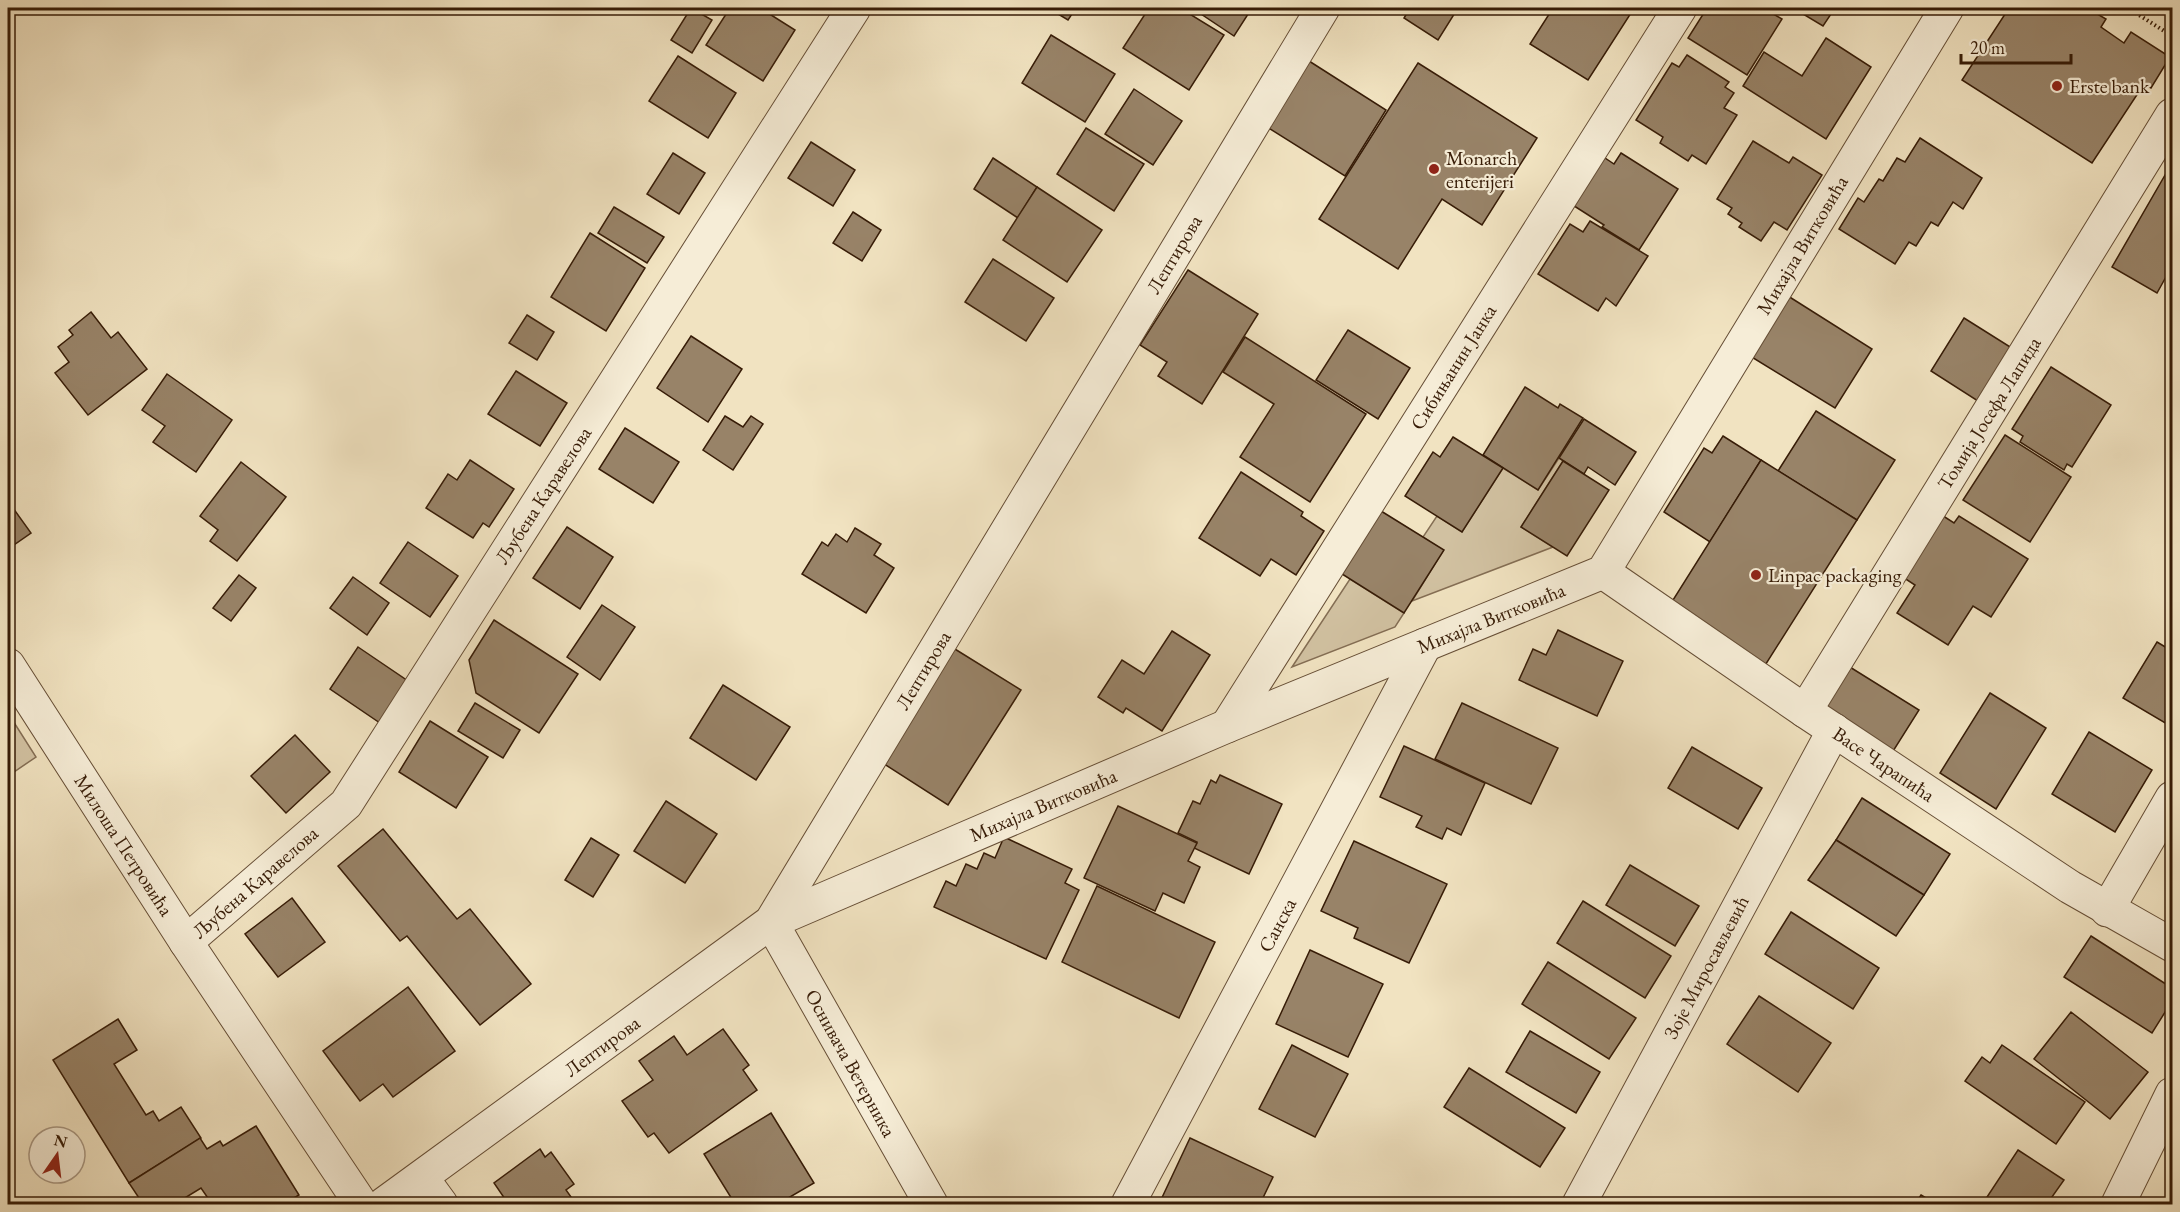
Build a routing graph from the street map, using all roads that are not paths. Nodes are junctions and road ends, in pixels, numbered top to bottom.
1 (854, 8) edge
2 (1323, 8) edge
3 (1680, 8) edge
4 (1947, 8) edge
5 (2172, 115) edge
6 (1603, 572) junction
7 (1425, 645) junction
8 (8, 665) edge
9 (1805, 711) junction
10 (1227, 726) junction
11 (1834, 730) junction
12 (2172, 798) edge
13 (2107, 910) junction
14 (771, 922) junction
15 (186, 942) junction
16 (2172, 945) edge
17 (2172, 1094) edge
18 (422, 1178) junction
19 (361, 1204) edge
20 (384, 1204) edge
21 (441, 1204) edge
22 (931, 1204) edge
23 (1128, 1204) edge
24 (1579, 1204) edge
25 (2118, 1204) edge

1 - 15 street, Љубена Каравелова
2 - 14 street, Лептирова
3 - 10 street, Сибињанин Јанка
4 - 6 street, Михајла Витковића
5 - 9 street, Томија Јосефа Лапида
6 - 7 street, Михајла Витковића
6 - 9 street, Васе Чарапића
7 - 10 street, Михајла Витковића
7 - 23 street, Санска
8 - 15 street, Милоша Петровића
9 - 11 street, Васе Чарапића
10 - 14 street, Михајла Витковића
11 - 13 street, Васе Чарапића
11 - 24 street, Зоје Миросављевић
12 - 13 street
13 - 16 street, Васе Чарапића
14 - 18 street, Лептирова
14 - 22 street, Оснивача Ветерника
15 - 19 street, Милоша Петровића
17 - 25 street
18 - 20 street, Лептирова
18 - 21 street

